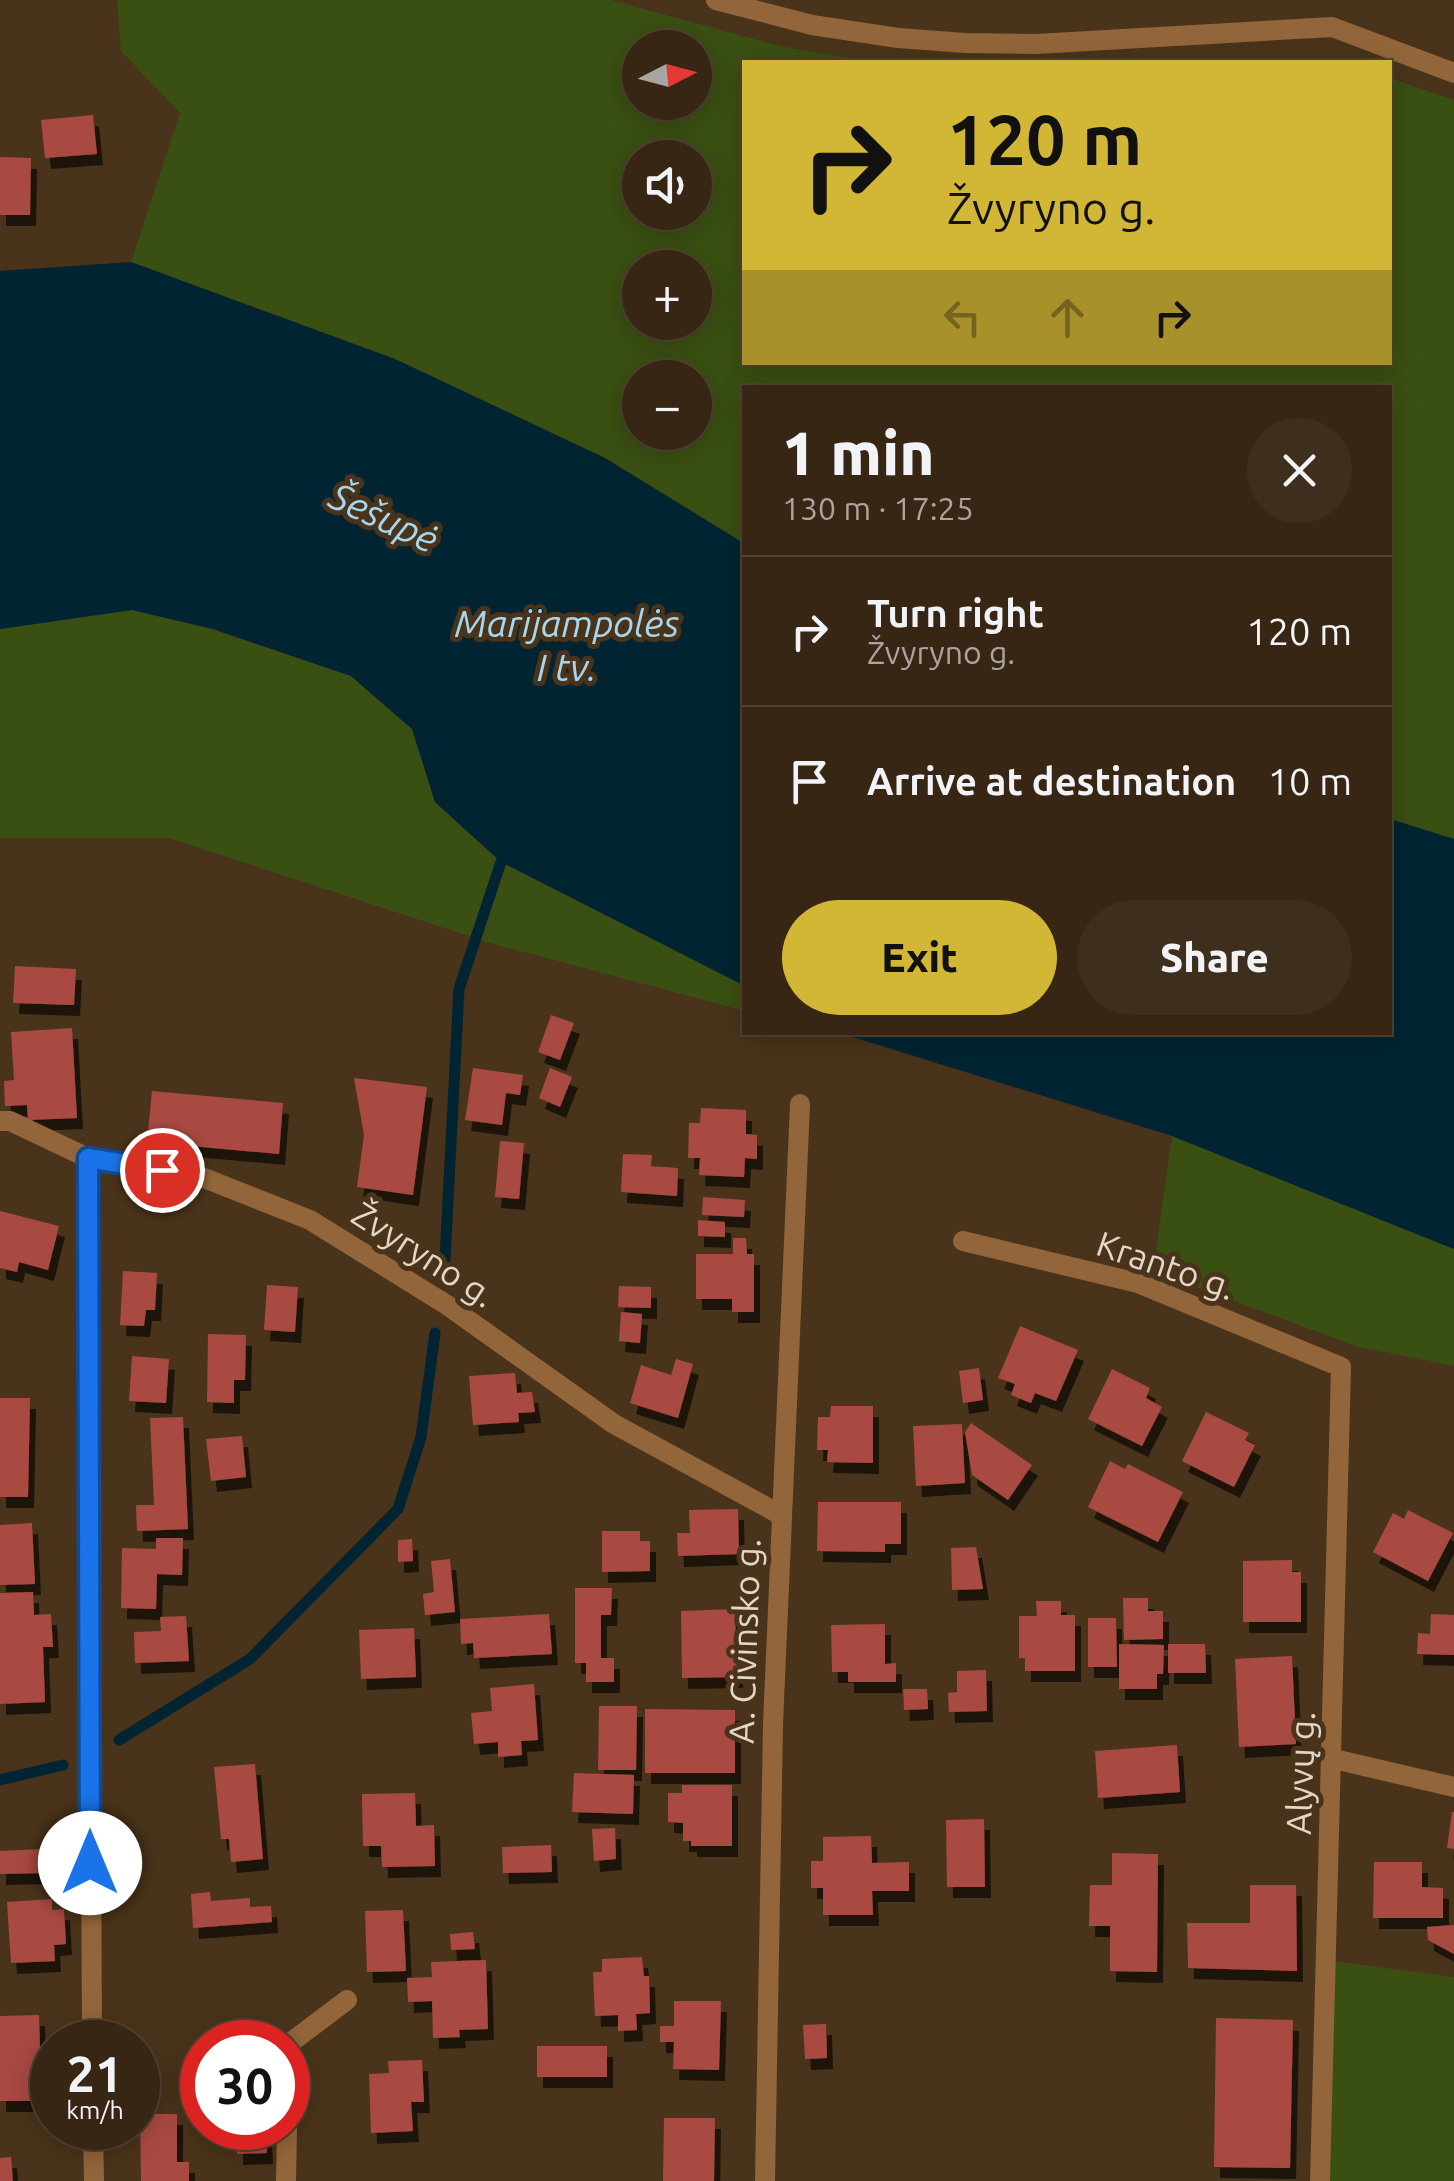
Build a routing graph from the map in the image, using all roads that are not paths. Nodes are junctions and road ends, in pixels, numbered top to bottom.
1 (716, 0) edge
2 (1454, 73) edge
3 (800, 1104) dead end
4 (0, 1121) edge
5 (88, 1158) junction
6 (964, 1241) dead end
7 (1341, 1367) joint
8 (781, 1514) junction
9 (1334, 1759) junction
10 (1454, 1787) edge
11 (347, 2000) dead end
12 (92, 2020) edge
13 (310, 2028) edge
14 (93, 2150) edge
15 (287, 2150) edge
16 (94, 2181) edge
17 (286, 2181) edge
18 (765, 2181) edge
19 (1320, 2181) edge

1 - 2 street
3 - 8 street, A. Civinsko g.
4 - 5 street, Žvyryno g.
5 - 8 street, Žvyryno g.
5 - 12 street
6 - 7 street, Kranto g.
7 - 9 street, Alyvų g.
8 - 18 street, A. Civinsko g.
9 - 10 street
9 - 19 street, Alyvų g.
11 - 13 street
14 - 16 street
15 - 17 street

